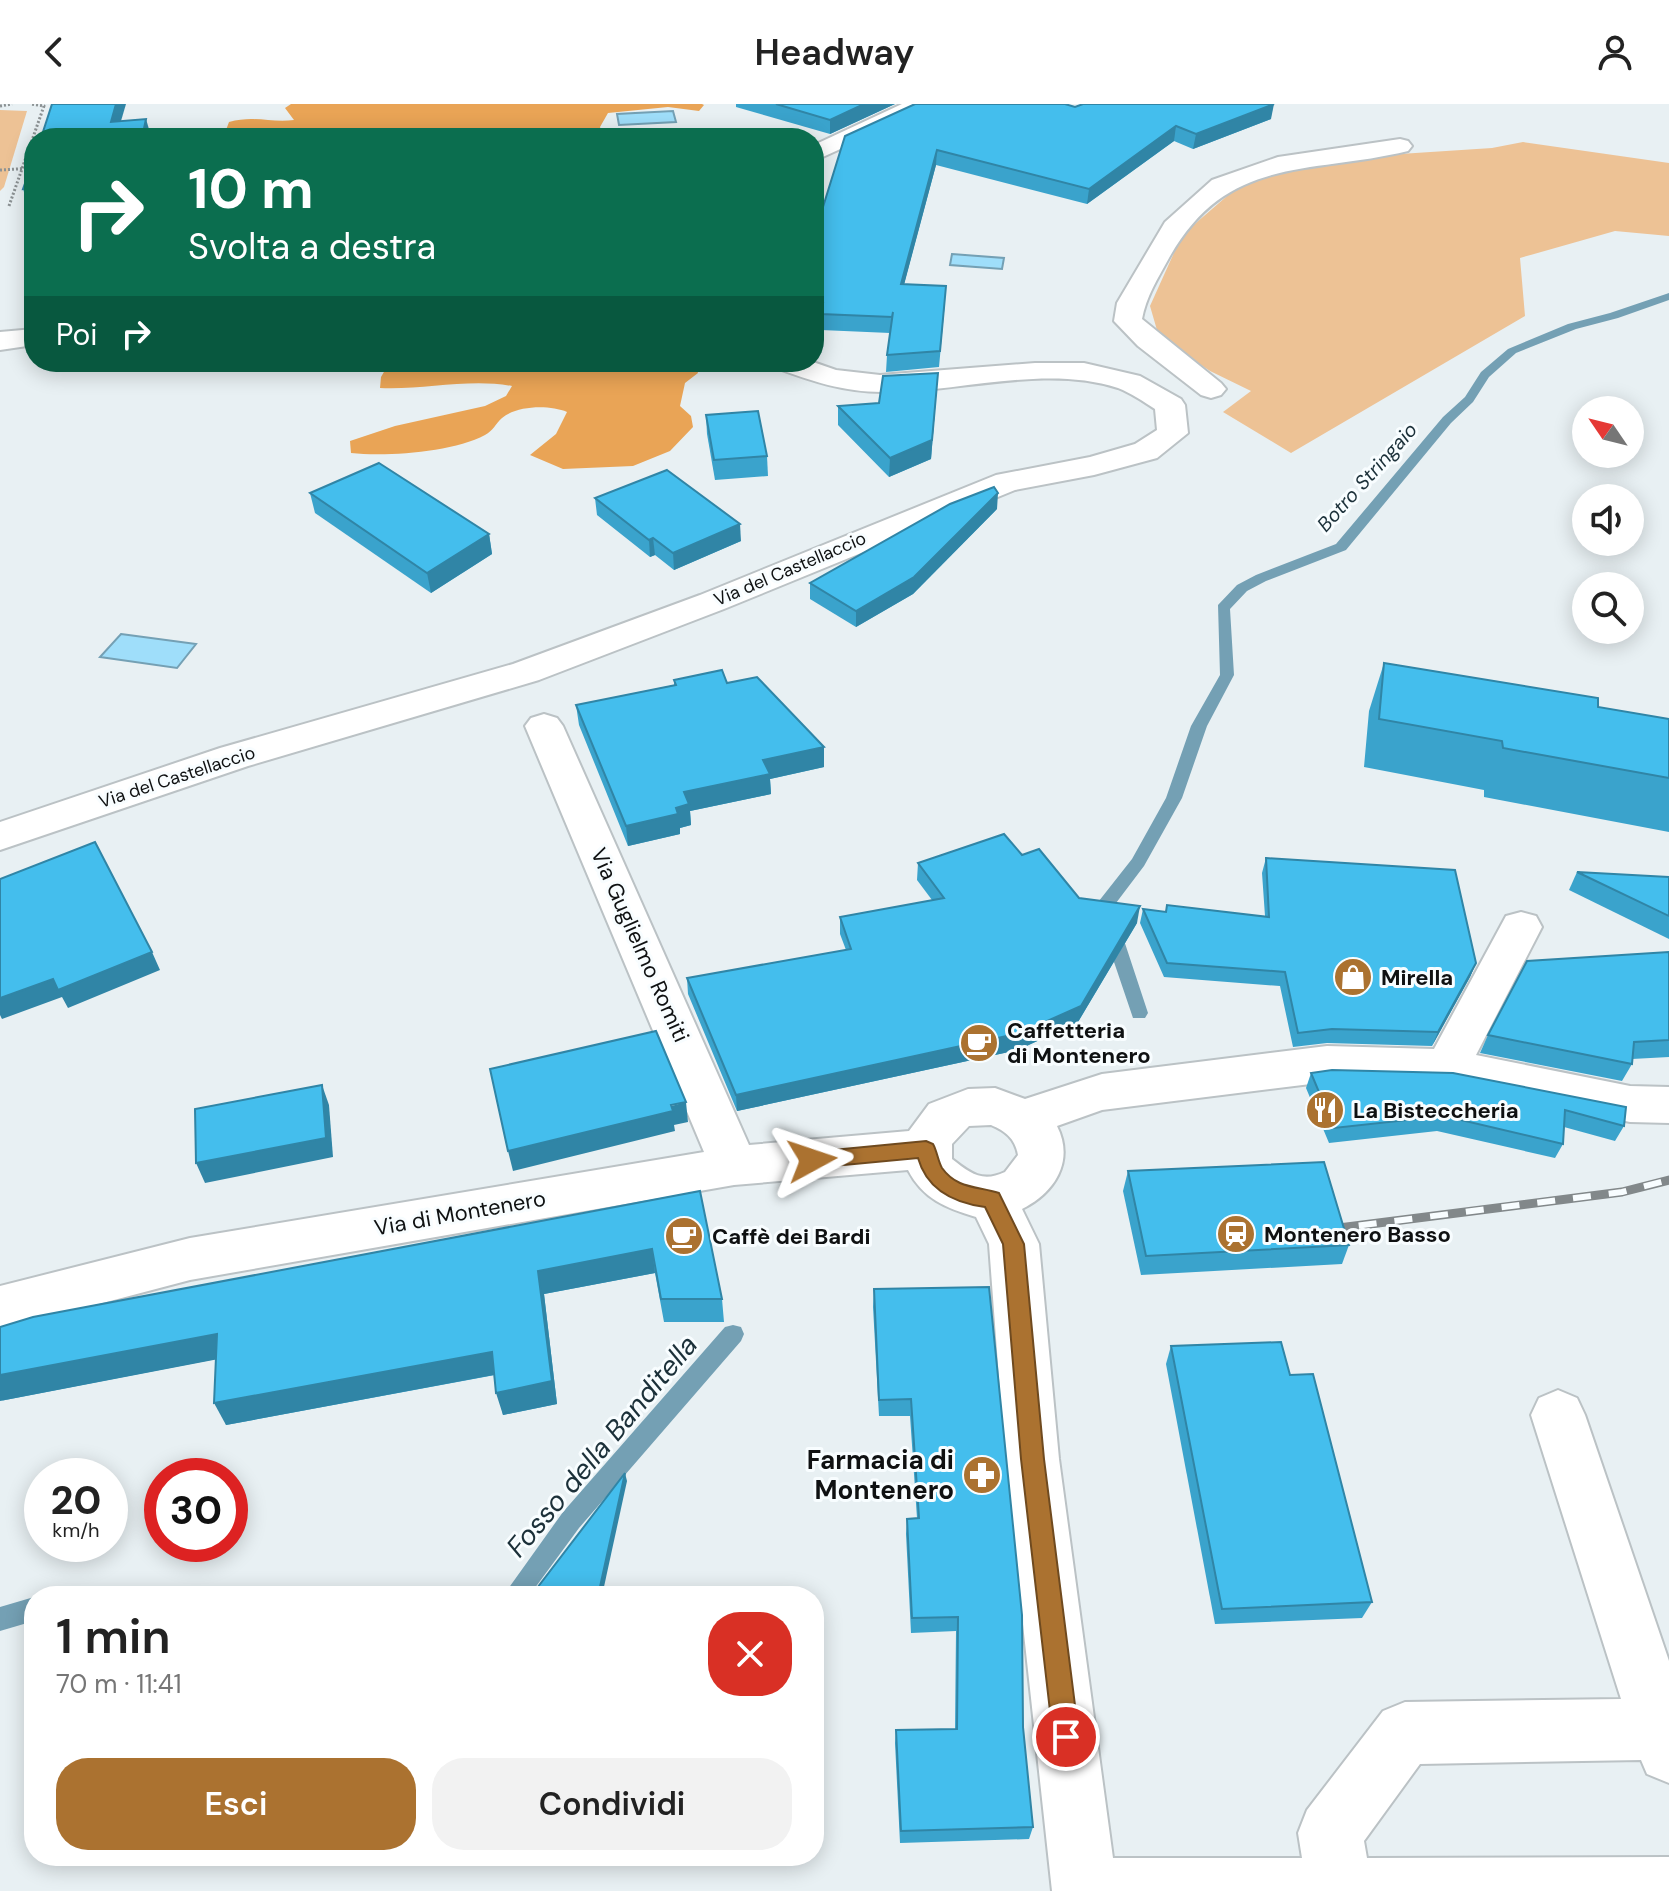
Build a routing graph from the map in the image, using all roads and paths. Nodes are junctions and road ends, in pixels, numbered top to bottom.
1 (12, 104) edge
2 (31, 104) edge
3 (920, 104) edge
4 (0, 106) edge
5 (36, 128) edge
6 (1400, 146) dead end
7 (824, 149) edge
8 (24, 163) edge
9 (22, 169) junction
10 (1, 170) edge
11 (9, 206) dead end
12 (24, 338) edge
13 (0, 341) edge
14 (804, 372) edge
15 (1170, 405) junction
16 (544, 726) dead end
17 (0, 836) edge
18 (1521, 927) dead end
19 (1447, 1067) junction
20 (1669, 1105) edge
21 (1024, 1121) junction
22 (926, 1149) junction
23 (734, 1166) junction
24 (992, 1199) junction
25 (0, 1308) edge
26 (1558, 1415) dead end
27 (1666, 1740) edge
28 (1669, 1890) edge
29 (1085, 1891) edge
30 (1341, 1891) edge

1 - 4 path
2 - 5 path
3 - 7 street
6 - 15 street
8 - 9 path
9 - 10 path
9 - 11 path
12 - 13 street
14 - 15 street
15 - 17 street, Via del Castellaccio
16 - 23 street, Via Guglielmo Romiti
18 - 19 street
19 - 20 street
19 - 21 street
21 - 22 street
21 - 24 street
22 - 23 street, Via di Montenero
22 - 24 street
23 - 25 street, Via di Montenero
24 - 29 street
26 - 27 street
27 - 30 street
28 - 30 street
29 - 30 street

